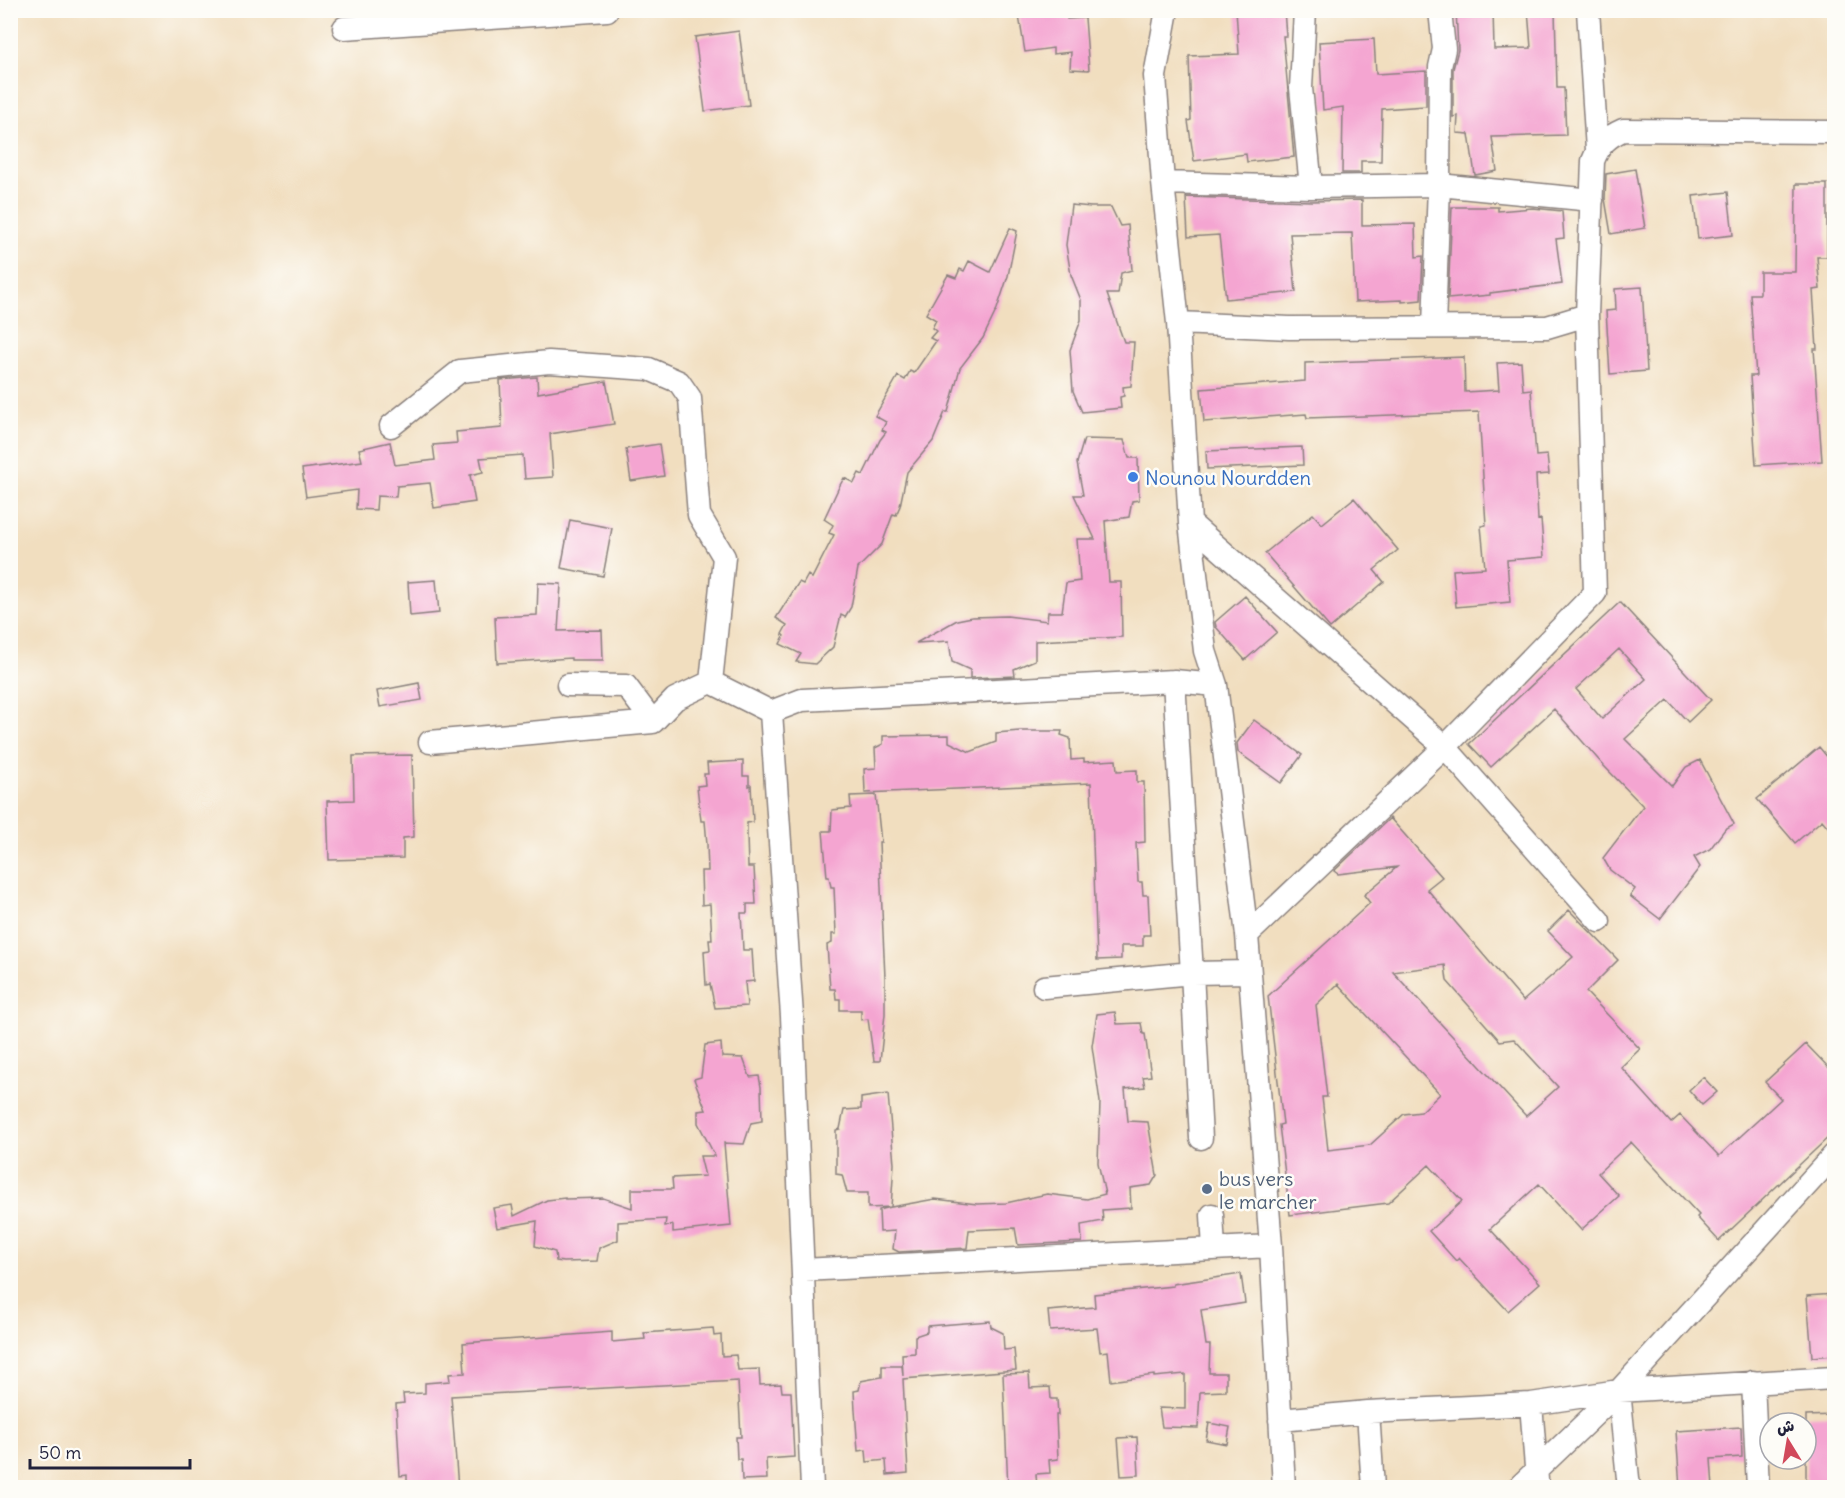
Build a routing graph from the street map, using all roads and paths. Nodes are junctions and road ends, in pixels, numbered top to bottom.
1 (607, 10) edge
2 (1167, 10) edge
3 (1305, 10) edge
4 (1440, 10) edge
5 (1588, 10) edge
6 (344, 28) dead end
7 (1834, 132) edge
8 (1597, 150) junction
9 (1163, 183) junction
10 (1439, 185) junction
11 (1311, 187) junction
12 (1592, 200) junction
13 (1587, 315) junction
14 (1178, 323) junction
15 (1434, 327) junction
16 (390, 426) dead end
17 (1190, 523) junction
18 (1174, 681) junction
19 (711, 682) junction
20 (568, 685) dead end
21 (1216, 685) junction
22 (771, 712) junction
23 (653, 722) junction
24 (430, 742) dead end
25 (1445, 747) junction
26 (1599, 921) dead end
27 (1246, 934) junction
28 (1249, 972) junction
29 (1192, 973) junction
30 (1044, 987) dead end
31 (1201, 1138) dead end
32 (1834, 1155) edge
33 (1212, 1215) dead end
34 (1270, 1246) junction
35 (1214, 1249) junction
36 (803, 1270) junction
37 (1834, 1378) edge
38 (1753, 1382) junction
39 (1619, 1391) junction
40 (1531, 1404) junction
41 (1368, 1412) junction
42 (1280, 1420) junction
43 (1537, 1479) edge
44 (812, 1488) edge
45 (1284, 1488) edge
46 (1373, 1488) edge
47 (1518, 1488) edge
48 (1629, 1488) edge
49 (1758, 1488) edge

1 - 6 street
2 - 9 street
3 - 11 street
4 - 10 street
5 - 8 street
7 - 8 street
8 - 12 street
9 - 11 street
9 - 14 street
10 - 11 street
10 - 12 street
10 - 15 street
12 - 13 street
13 - 15 street
13 - 25 street
14 - 15 street
14 - 17 street
16 - 19 street
17 - 21 street
17 - 25 street
18 - 21 street
18 - 22 street
18 - 29 street
19 - 22 street
19 - 23 street
20 - 23 street
21 - 27 street
22 - 36 street
23 - 24 street
25 - 26 street
25 - 27 street
27 - 28 street
28 - 29 street
28 - 34 street
29 - 30 street
29 - 31 street
32 - 39 street
33 - 35 street
34 - 35 street
34 - 42 street
35 - 36 street
36 - 44 street
37 - 38 street
38 - 39 street
38 - 49 street
39 - 40 street
39 - 43 street
39 - 48 street
40 - 41 street
40 - 43 street
41 - 42 street
41 - 46 street
42 - 45 street
43 - 47 street

